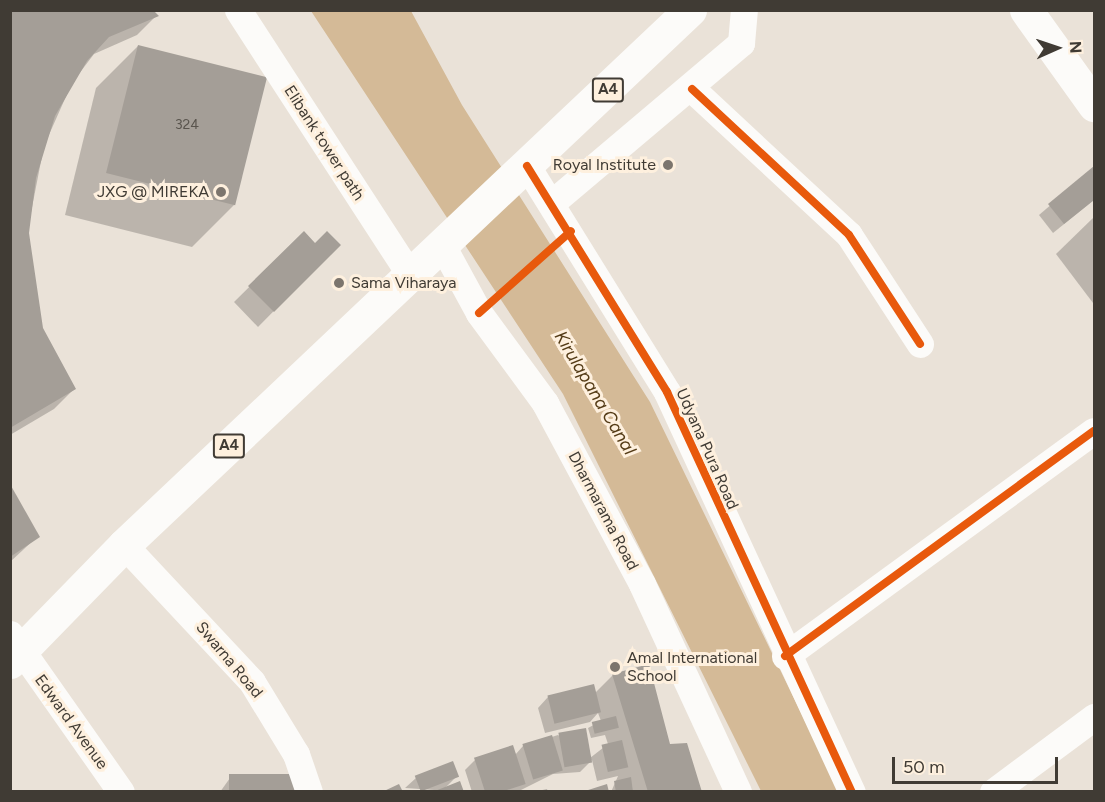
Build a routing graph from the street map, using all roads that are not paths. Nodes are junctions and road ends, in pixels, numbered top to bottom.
1 (238, 10) edge
2 (690, 10) edge
3 (744, 10) edge
4 (1026, 10) edge
5 (692, 89) junction
6 (1095, 105) edge
7 (525, 167) junction
8 (554, 201) junction
9 (448, 240) junction
10 (410, 275) junction
11 (920, 344) dead end
12 (1095, 431) edge
13 (124, 545) junction
14 (14, 649) edge
15 (785, 656) junction
16 (1095, 717) edge
17 (121, 792) edge
18 (309, 792) edge
19 (738, 792) edge
20 (852, 792) edge
21 (993, 792) edge

1 - 10 street, Elibank tower path
2 - 7 main road, A4
3 - 5 street
4 - 6 main road
5 - 8 street
5 - 11 street
7 - 8 street, Udyana Pura Road
7 - 9 main road, A4
8 - 15 street, Udyana Pura Road
9 - 10 main road, A4
9 - 19 street, Dharmarama Road
10 - 13 main road, A4
12 - 15 street
13 - 14 main road, A4
13 - 18 street, Swarna Road
14 - 17 street, Edward Avenue
15 - 20 street, Udyana Pura Road
16 - 21 street

